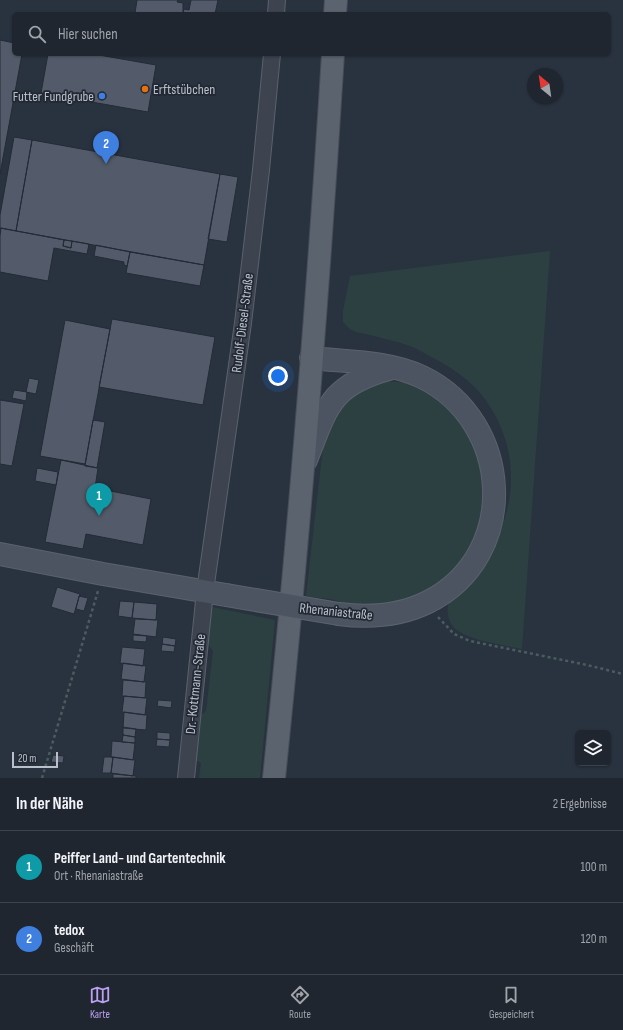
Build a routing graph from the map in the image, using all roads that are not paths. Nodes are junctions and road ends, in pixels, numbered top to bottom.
1 (277, 0) edge
2 (336, 0) edge
3 (276, 12) edge
4 (335, 12) edge
5 (272, 56) edge
6 (333, 56) edge
7 (311, 358) junction
8 (394, 367) junction
9 (303, 468) junction
10 (0, 554) edge
11 (205, 591) junction
12 (186, 778) edge
13 (274, 778) edge

1 - 3 street
2 - 4 main road
5 - 11 street, Rudolf-Diesel-Straße
6 - 7 main road
7 - 8 main road, Rhenaniastraße
7 - 9 main road
8 - 9 main road
8 - 11 main road, Rhenaniastraße, bridge
9 - 13 main road
10 - 11 main road, Rhenaniastraße
11 - 12 street, Dr.-Kottmann-Straße

